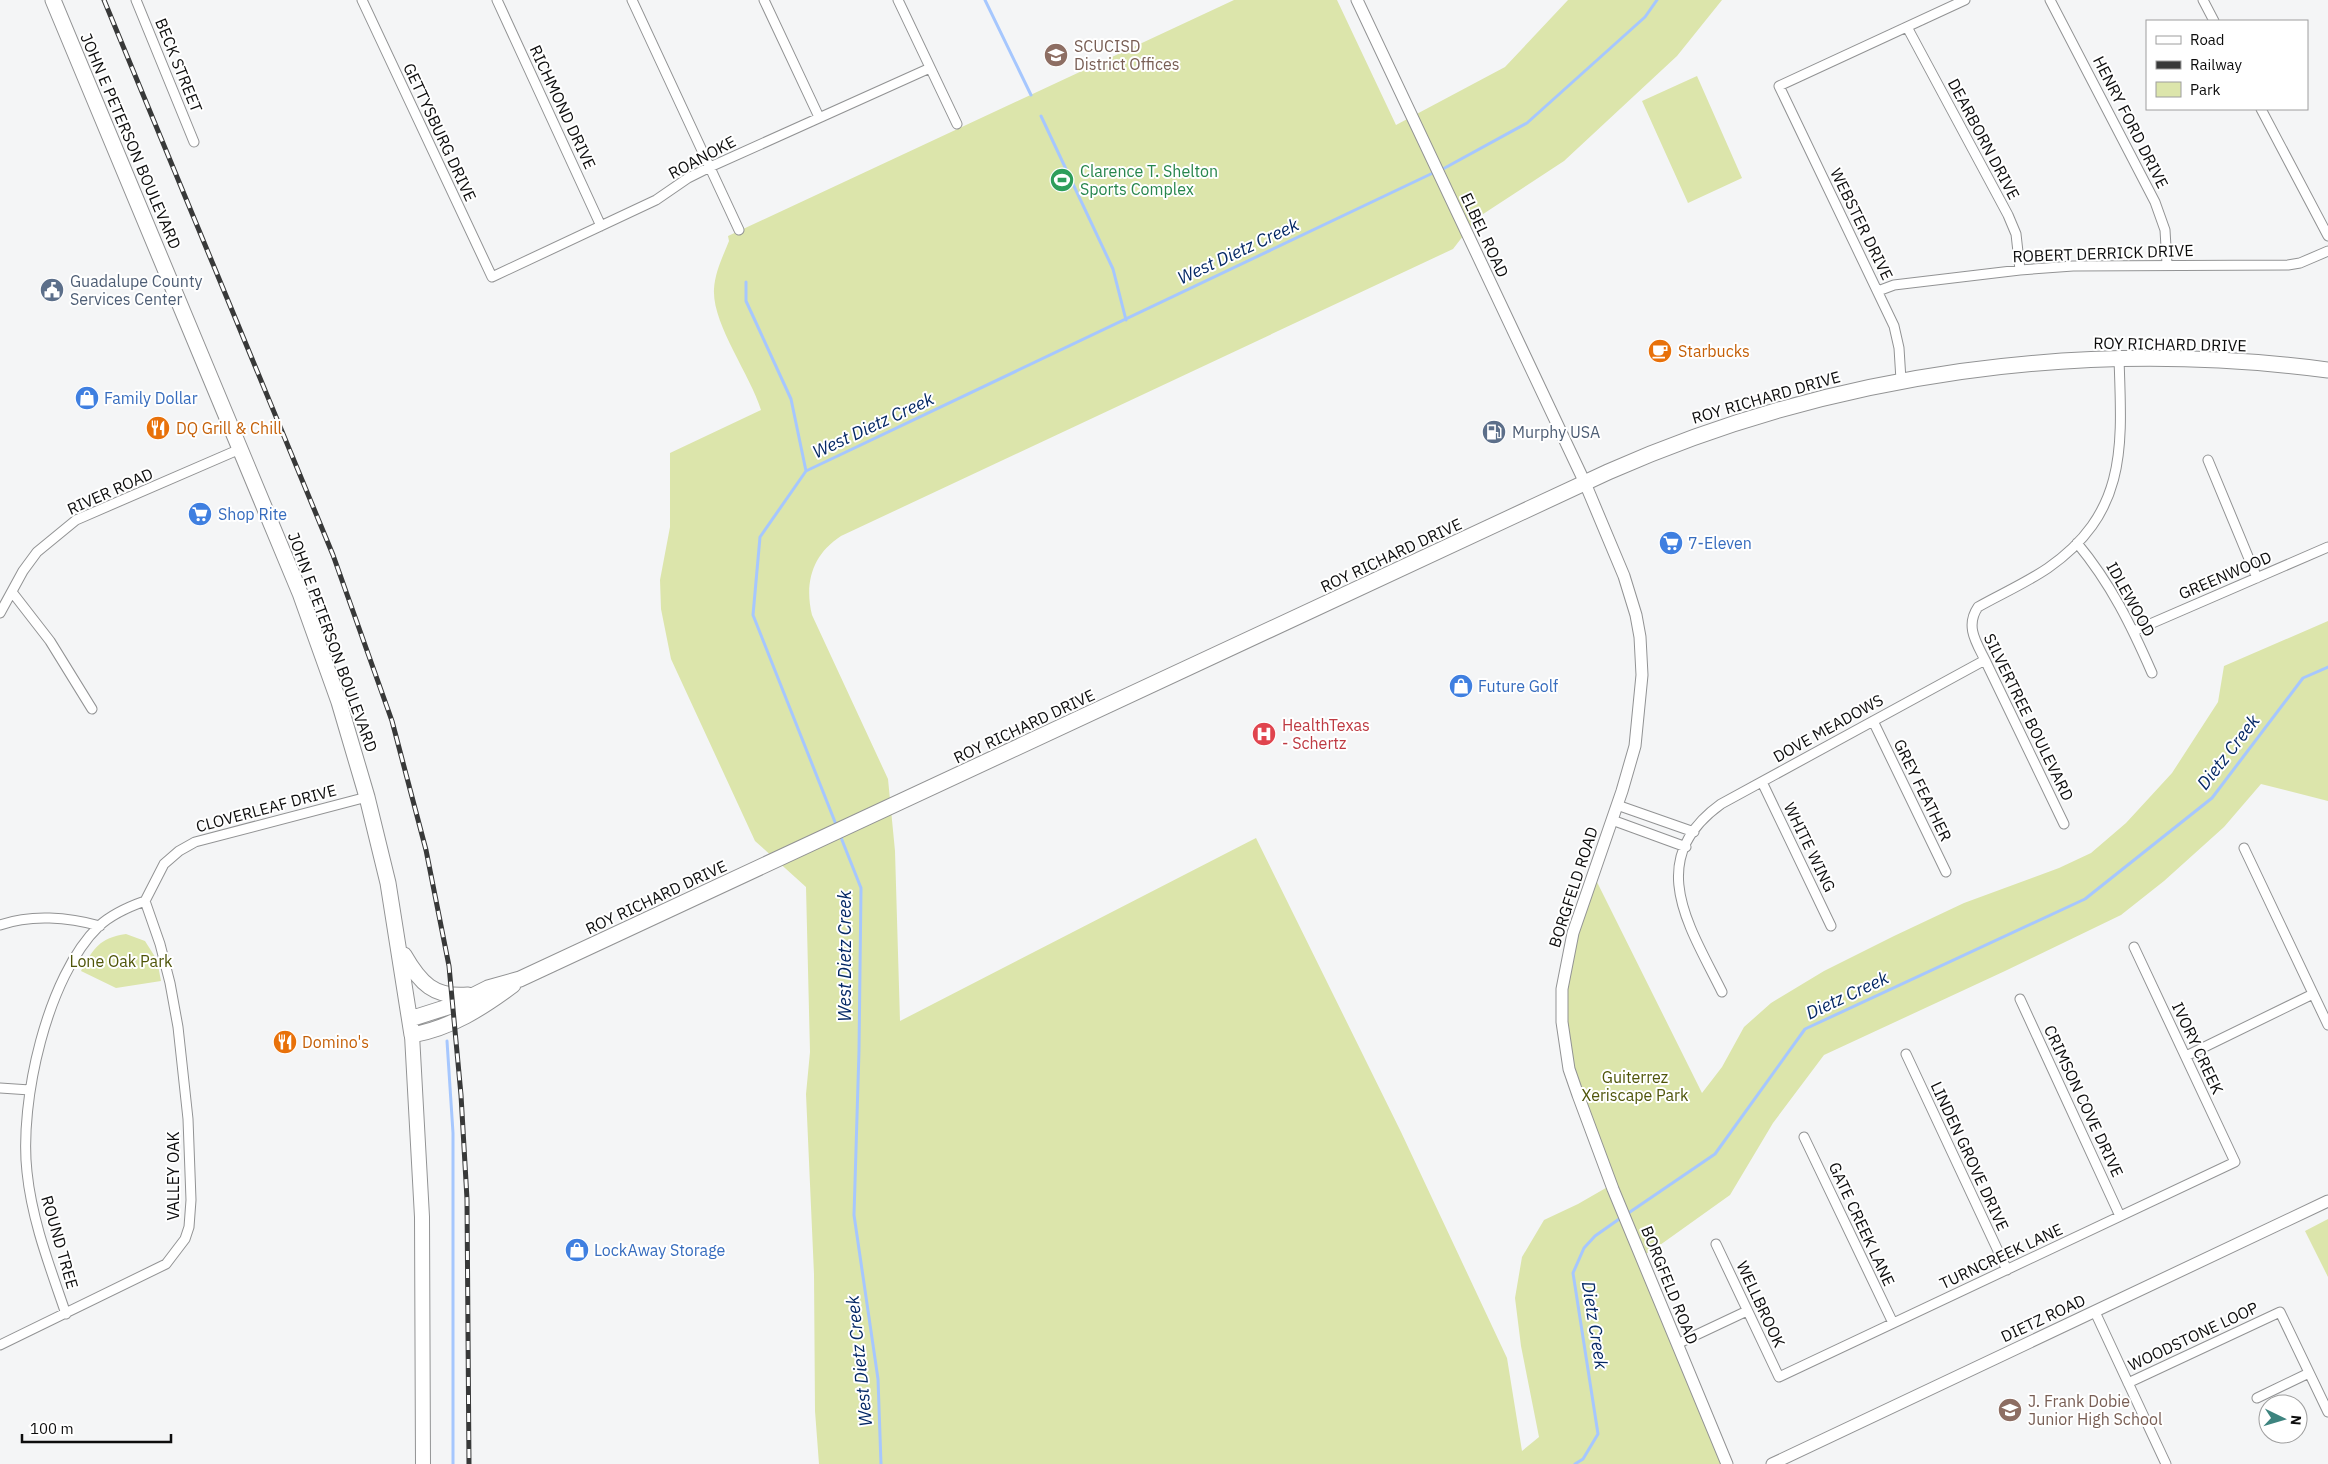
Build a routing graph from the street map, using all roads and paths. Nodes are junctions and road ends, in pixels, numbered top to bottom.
1 (53, 0) edge
2 (136, 0) edge
3 (362, 0) edge
4 (497, 0) edge
5 (632, 0) edge
6 (764, 0) edge
7 (898, 0) edge
8 (1357, 0) edge
9 (1965, 0) edge
10 (2050, 0) edge
11 (2203, 0) edge
12 (2213, 20) edge
13 (1907, 27) junction
14 (930, 68) junction
15 (2261, 110) edge
16 (819, 117) junction
17 (957, 124) dead end
18 (194, 142) dead end
19 (710, 167) junction
20 (601, 226) junction
21 (739, 230) dead end
22 (2328, 236) edge
23 (2328, 251) edge
24 (2167, 264) junction
25 (2020, 270) junction
26 (492, 277) joint
27 (1878, 291) junction
28 (2119, 359) junction
29 (2328, 370) edge
30 (1901, 380) junction
31 (240, 449) junction
32 (2208, 460) dead end
33 (1584, 483) junction
34 (2077, 543) junction
35 (2328, 547) edge
36 (2257, 578) junction
37 (12, 592) junction
38 (0, 613) edge
39 (2134, 631) junction
40 (1984, 660) junction
41 (2152, 673) dead end
42 (92, 709) dead end
43 (1873, 721) junction
44 (1762, 782) junction
45 (367, 797) junction
46 (1617, 805) junction
47 (1612, 820) junction
48 (2064, 824) dead end
49 (1694, 832) junction
50 (1687, 844) junction
51 (2244, 848) dead end
52 (1946, 872) dead end
53 (145, 900) junction
54 (0, 925) edge
55 (100, 926) junction
56 (1831, 926) dead end
57 (2134, 947) dead end
58 (400, 949) junction
59 (520, 979) junction
60 (1722, 992) dead end
61 (2313, 994) junction
62 (472, 995) junction
63 (2020, 999) dead end
64 (410, 1019) junction
65 (2328, 1025) edge
66 (412, 1035) junction
67 (1906, 1054) dead end
68 (2186, 1056) junction
69 (0, 1088) edge
70 (30, 1090) junction
71 (1804, 1137) dead end
72 (2235, 1162) joint
73 (2328, 1201) edge
74 (2120, 1216) junction
75 (1716, 1244) dead end
76 (2007, 1270) junction
77 (1747, 1312) junction
78 (2094, 1312) junction
79 (66, 1314) junction
80 (1893, 1323) junction
81 (1677, 1344) junction
82 (0, 1345) edge
83 (2309, 1373) junction
84 (1778, 1377) joint
85 (2128, 1383) junction
86 (2257, 1398) dead end
87 (2328, 1412) edge
88 (424, 1464) edge
89 (1727, 1464) edge
90 (1772, 1464) edge
91 (2166, 1464) edge

1 - 31 main road, JOHN E PETERSON BOULEVARD
2 - 18 street, BECK STREET
3 - 26 street, GETTYSBURG DRIVE
4 - 20 street, RICHMOND DRIVE
5 - 19 street
6 - 16 street
7 - 14 street
8 - 33 street, ELBEL ROAD
9 - 13 street
10 - 24 street, HENRY FORD DRIVE
11 - 12 street
13 - 25 street, DEARBORN DRIVE
13 - 27 street, WEBSTER DRIVE
14 - 16 street, ROANOKE
14 - 17 street
15 - 22 street
16 - 19 street, ROANOKE
19 - 20 street, ROANOKE
19 - 21 street
20 - 26 street, ROANOKE
23 - 24 street, ROBERT DERRICK DRIVE
24 - 25 street, ROBERT DERRICK DRIVE
25 - 27 street, ROBERT DERRICK DRIVE
27 - 30 street, WEBSTER DRIVE
28 - 29 main road, ROY RICHARD DRIVE
28 - 30 main road, ROY RICHARD DRIVE
28 - 34 street, SILVERTREE BOULEVARD
30 - 33 main road, ROY RICHARD DRIVE
31 - 37 street, RIVER ROAD
31 - 45 main road, JOHN E PETERSON BOULEVARD
32 - 36 street
33 - 46 street, BORGFELD ROAD
33 - 59 main road, ROY RICHARD DRIVE
34 - 39 street, IDLEWOOD
34 - 40 street, SILVERTREE BOULEVARD
35 - 36 street, GREENWOOD
36 - 39 street, GREENWOOD
37 - 38 street, RIVER ROAD
37 - 42 street
39 - 41 street, IDLEWOOD
40 - 43 street, DOVE MEADOWS
40 - 48 street, SILVERTREE BOULEVARD
43 - 44 street, DOVE MEADOWS
43 - 52 street, GREY FEATHER
44 - 49 street, DOVE MEADOWS
44 - 56 street, WHITE WING
45 - 53 street, CLOVERLEAF DRIVE
45 - 58 main road, JOHN E PETERSON BOULEVARD
46 - 47 street, BORGFELD ROAD
46 - 49 street
47 - 50 street
47 - 81 street, BORGFELD ROAD
49 - 50 street, DOVE MEADOWS
50 - 60 street, DOVE MEADOWS
51 - 61 street
53 - 55 street
53 - 79 street, VALLEY OAK
54 - 55 street
55 - 70 street, ROUND TREE
57 - 68 street, IVORY CREEK
58 - 62 main road
58 - 64 main road, JOHN E PETERSON BOULEVARD
59 - 62 main road, ROY RICHARD DRIVE
59 - 66 main road, ROY RICHARD DRIVE
61 - 65 street
61 - 68 street
62 - 64 main road, ROY RICHARD DRIVE
63 - 74 street, CRIMSON COVE DRIVE
64 - 66 main road, JOHN E PETERSON BOULEVARD
66 - 88 main road
67 - 76 street, LINDEN GROVE DRIVE
68 - 72 street, IVORY CREEK
69 - 70 street
70 - 79 street, ROUND TREE
71 - 80 street, GATE CREEK LANE
72 - 74 street, TURNCREEK LANE
73 - 78 street, DIETZ ROAD
74 - 76 street, TURNCREEK LANE
75 - 77 street, WELLBROOK
76 - 80 street, TURNCREEK LANE
77 - 81 street
77 - 84 street, WELLBROOK
78 - 85 street, WOODSTONE LOOP
78 - 90 street, DIETZ ROAD
79 - 82 street, VALLEY OAK
80 - 84 street, TURNCREEK LANE
81 - 89 street, BORGFELD ROAD
83 - 85 street, WOODSTONE LOOP
83 - 86 street
83 - 87 street, WOODSTONE LOOP
85 - 91 street, WOODSTONE LOOP

